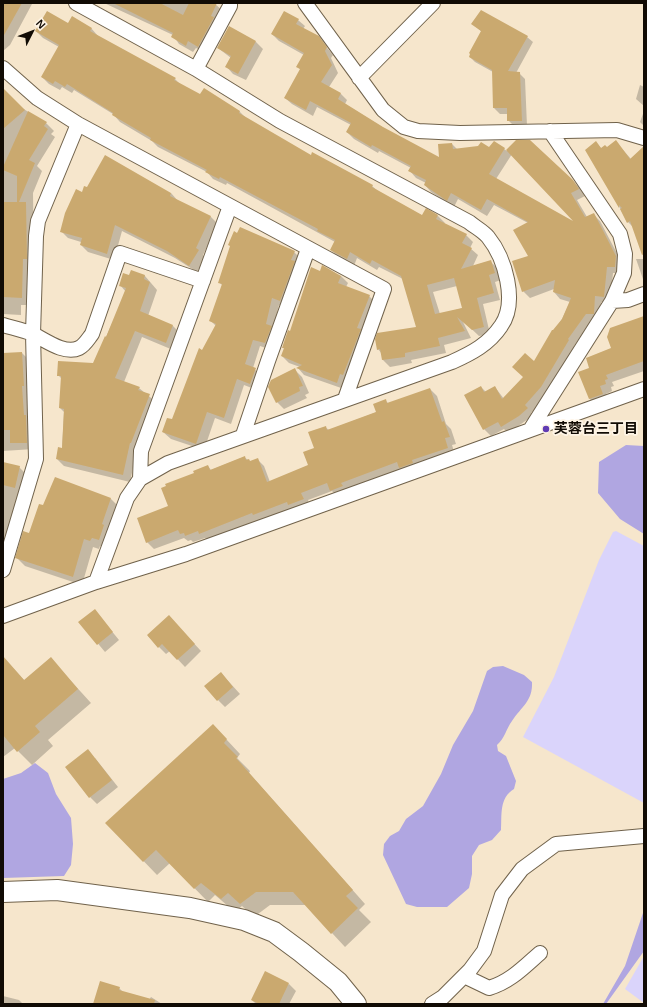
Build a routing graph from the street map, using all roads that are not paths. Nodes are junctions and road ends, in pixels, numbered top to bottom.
1 (76, 3) edge
2 (230, 3) edge
3 (305, 3) edge
4 (433, 3) edge
5 (3, 68) edge
6 (196, 69) junction
7 (359, 78) junction
8 (78, 124) junction
9 (550, 131) junction
10 (644, 138) edge
11 (230, 206) junction
12 (308, 249) junction
13 (203, 281) junction
14 (644, 294) edge
15 (612, 301) junction
16 (3, 325) edge
17 (33, 334) junction
18 (644, 389) edge
19 (345, 399) junction
20 (530, 430) junction
21 (243, 435) junction
22 (140, 479) junction
23 (3, 570) edge
24 (96, 582) junction
25 (3, 616) edge
26 (644, 836) edge
27 (3, 892) edge
28 (540, 953) dead end
29 (464, 976) junction
30 (356, 1004) edge
31 (432, 1004) edge

1 - 6 street
2 - 6 street
3 - 7 street
4 - 7 street
5 - 8 street
6 - 19 street
7 - 9 street
8 - 11 street
8 - 17 street
9 - 10 street
9 - 15 street
11 - 12 street
11 - 13 street
12 - 19 street
12 - 21 street
13 - 17 street
13 - 22 street
14 - 15 street
15 - 20 street
16 - 17 street
17 - 23 street
18 - 20 street
19 - 21 street
20 - 24 street
21 - 22 street
22 - 24 street
24 - 25 street
26 - 29 street
27 - 30 street
28 - 29 street
29 - 31 street

